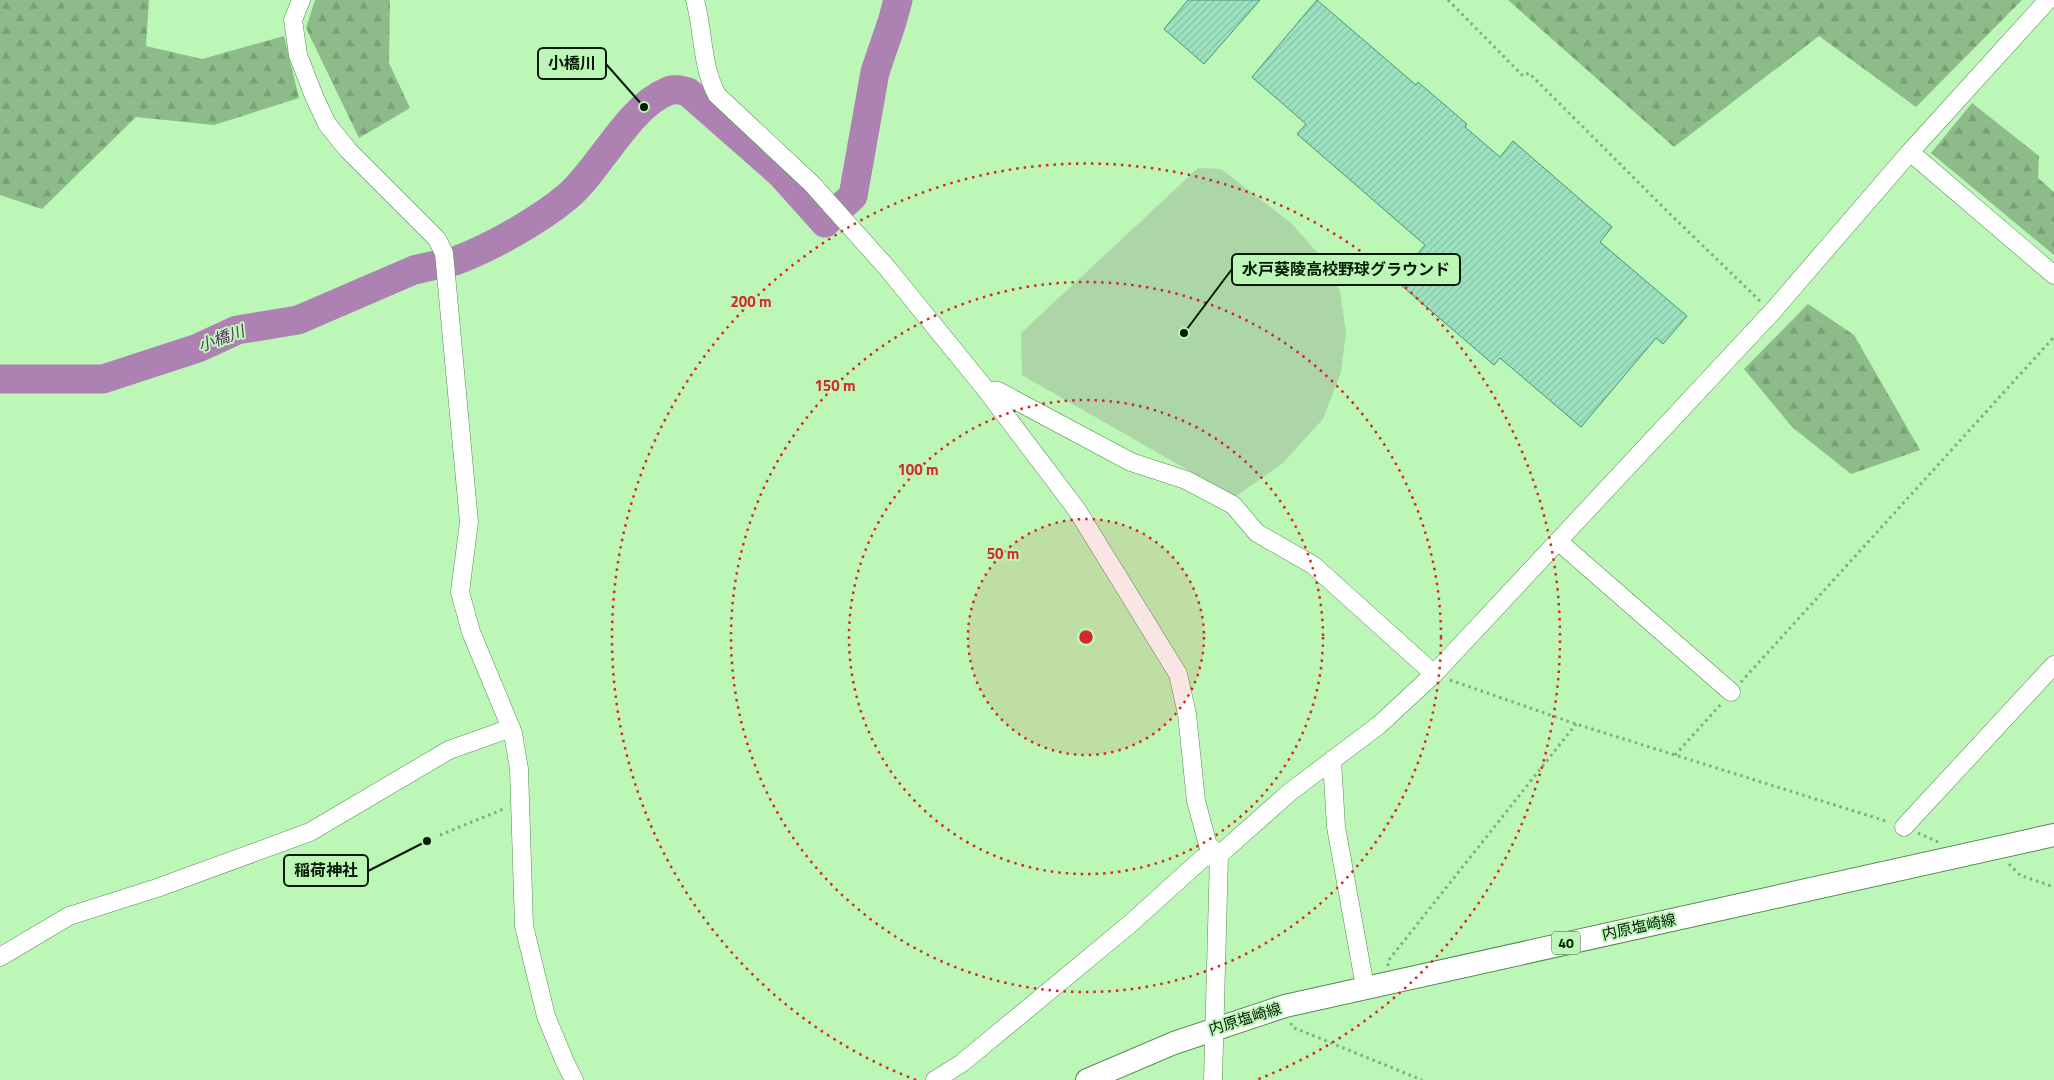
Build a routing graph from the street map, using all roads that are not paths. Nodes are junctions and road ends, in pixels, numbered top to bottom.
1 (301, 0) edge
2 (695, 0) edge
3 (2048, 0) edge
4 (1910, 152) junction
5 (2054, 275) edge
6 (987, 391) junction
7 (1558, 541) junction
8 (2054, 665) edge
9 (1434, 674) junction
10 (1731, 692) road end
11 (511, 728) junction
12 (1332, 760) junction
13 (1904, 827) road end
14 (2054, 835) edge
15 (1219, 854) junction
16 (0, 957) edge
17 (1365, 987) junction
18 (1214, 1028) junction
19 (574, 1080) edge
20 (934, 1080) edge
21 (1087, 1080) edge
22 (1213, 1080) edge

1 - 11 street
2 - 6 street
3 - 4 street
4 - 5 street
4 - 7 street
6 - 9 street
6 - 15 street
7 - 9 street
7 - 10 street
8 - 13 street
9 - 12 street
11 - 16 street
11 - 19 street
12 - 15 street
12 - 17 street
14 - 17 main road, 内原塩崎線 / 40
15 - 18 street
15 - 20 street
17 - 18 main road, 内原塩崎線 / 40
18 - 21 main road, 内原塩崎線 / 40
18 - 22 street

